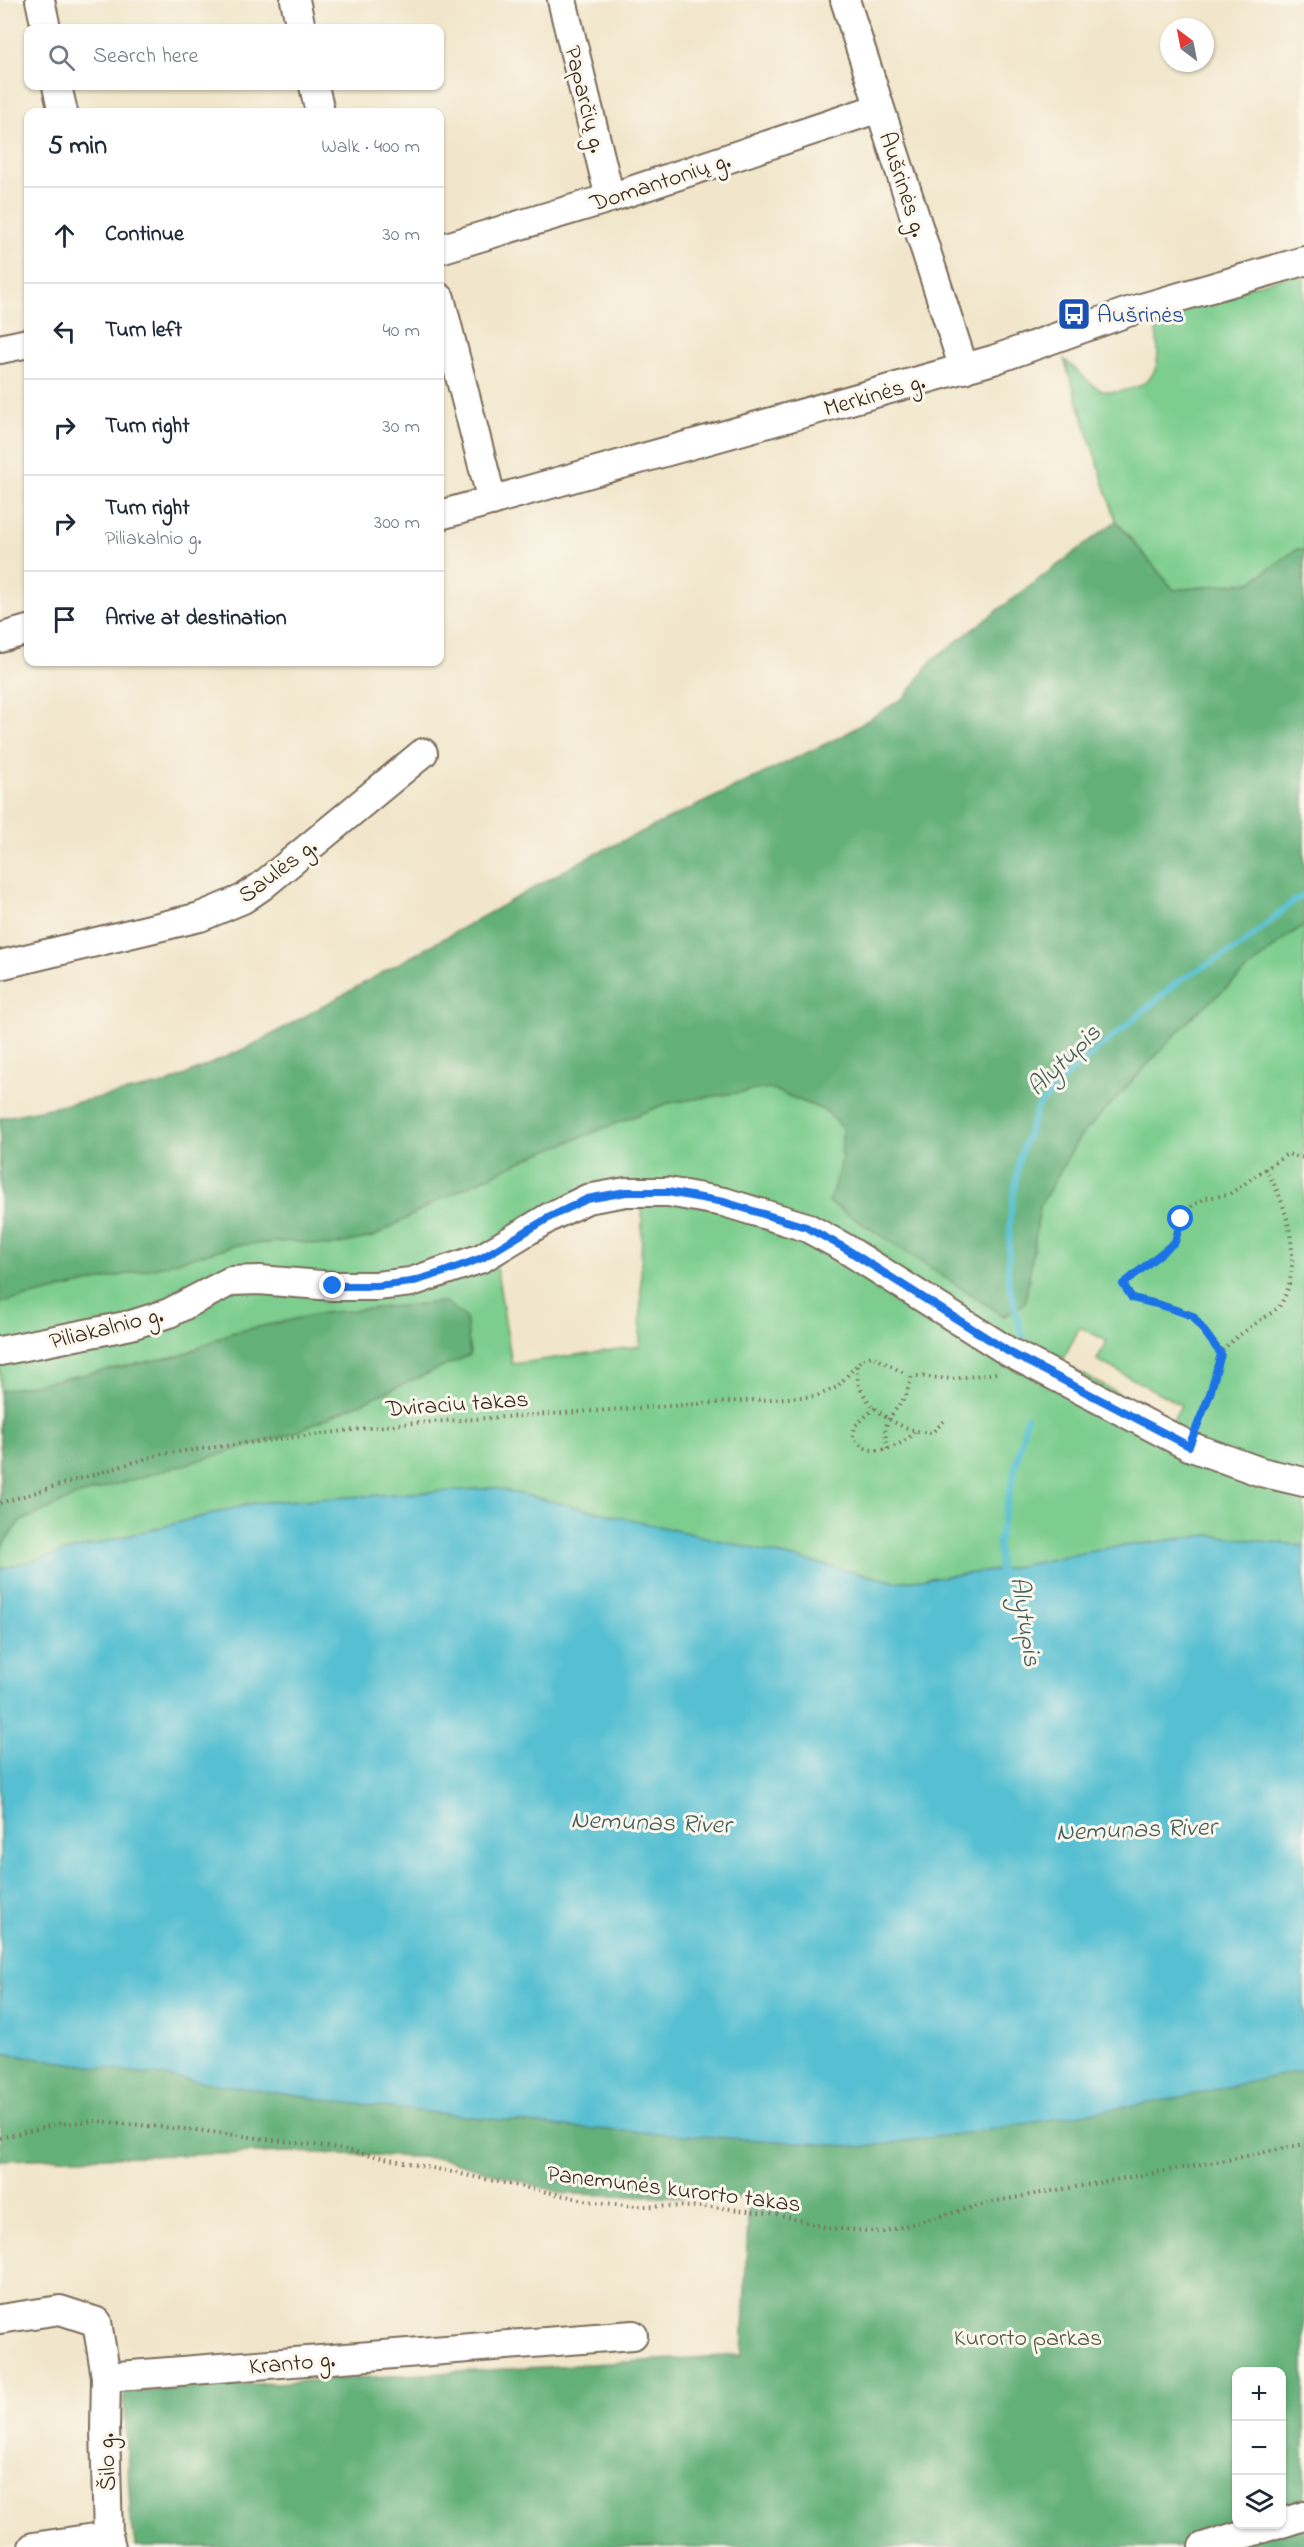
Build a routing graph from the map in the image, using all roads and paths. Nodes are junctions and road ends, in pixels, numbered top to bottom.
1 (40, 0) edge
2 (295, 0) edge
3 (562, 0) edge
4 (845, 0) edge
5 (45, 24) edge
6 (300, 24) edge
7 (58, 90) edge
8 (315, 90) edge
9 (62, 108) edge
10 (319, 108) edge
11 (879, 108) junction
12 (610, 198) junction
13 (444, 248) edge
14 (1304, 261) edge
15 (444, 314) edge
16 (24, 344) edge
17 (0, 349) edge
18 (964, 369) junction
19 (492, 501) junction
20 (444, 515) edge
21 (24, 631) edge
22 (0, 638) edge
23 (423, 753) dead end
24 (0, 965) edge
25 (1304, 1158) edge
26 (1264, 1169) junction
27 (1297, 1235) dead end
28 (1294, 1289) dead end
29 (0, 1351) edge
30 (1221, 1354) junction
31 (857, 1365) junction
32 (904, 1372) dead end
33 (1007, 1372) dead end
34 (875, 1408) junction
35 (889, 1418) junction
36 (945, 1420) dead end
37 (915, 1432) junction
38 (1189, 1446) junction
39 (887, 1449) junction
40 (1304, 1482) edge
41 (0, 1503) edge
42 (0, 2138) edge
43 (1304, 2144) edge
44 (0, 2319) edge
45 (633, 2335) dead end
46 (106, 2377) junction
47 (1304, 2516) edge
48 (1286, 2521) edge
49 (1260, 2529) edge
50 (110, 2542) edge
51 (33, 2547) edge
52 (1203, 2547) edge

1 - 5 street
2 - 6 street
3 - 12 street, Paparčių g.
4 - 11 street, Aušrinės g.
7 - 9 street
8 - 10 street
11 - 12 street, Domantonių g.
11 - 18 street, Aušrinės g.
12 - 13 street, Domantonių g.
14 - 18 street, Merkinės g.
15 - 19 street
16 - 17 street
18 - 19 street, Merkinės g.
19 - 20 street, Merkinės g.
21 - 22 street
23 - 24 street, Saulės g.
25 - 26 path
26 - 27 path
26 - 30 path
28 - 30 path
29 - 38 street, Piliakalnio g.
30 - 38 path
31 - 32 path
31 - 34 path
31 - 41 path, Dviraciu takas
33 - 35 path
34 - 35 path
34 - 39 path
35 - 37 path
35 - 39 path
36 - 37 path
37 - 39 path
38 - 40 street, Piliakalnio g.
42 - 43 path, Panemunės kurorto takas
44 - 46 street
45 - 46 street, Kranto g.
46 - 50 street, Šilo g.
47 - 48 street
49 - 52 street
50 - 51 street

